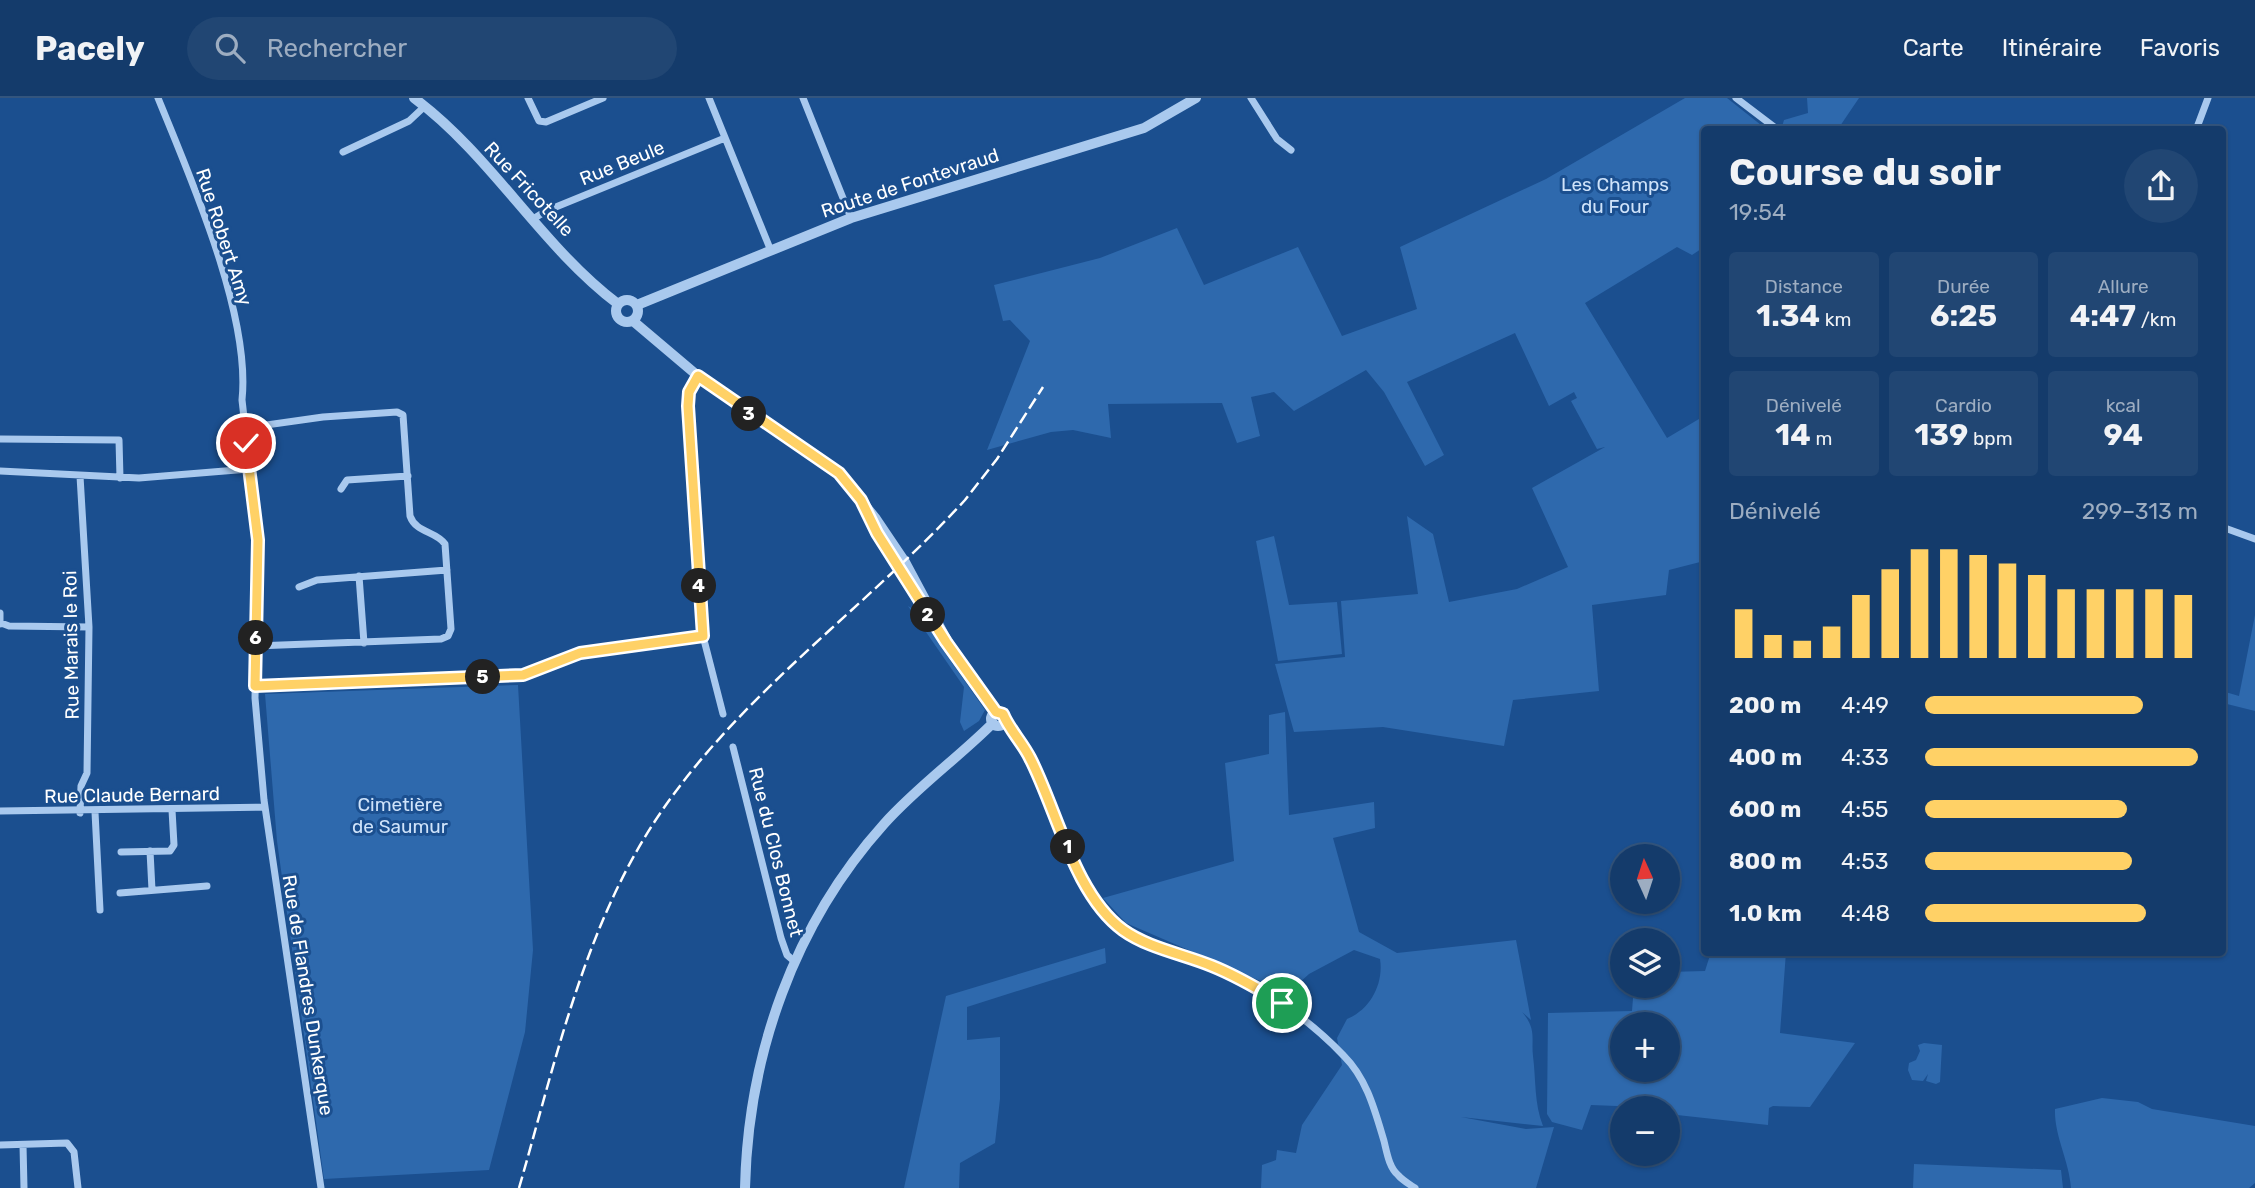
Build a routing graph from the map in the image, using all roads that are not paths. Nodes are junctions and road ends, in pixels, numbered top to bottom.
1 (158, 98) edge
2 (528, 98) edge
3 (603, 98) edge
4 (709, 98) edge
5 (803, 98) edge
6 (1196, 98) edge
7 (1251, 98) edge
8 (1736, 98) edge
9 (2208, 98) edge
10 (419, 100) edge
11 (1774, 126) edge
12 (2198, 126) edge
13 (725, 138) junction
14 (1291, 150) dead end
15 (344, 152) dead end
16 (851, 218) junction
17 (533, 219) junction
18 (771, 251) junction
19 (618, 304) junction
20 (637, 305) junction
21 (633, 321) junction
22 (698, 376) junction
23 (245, 428) junction
24 (0, 439) edge
25 (249, 469) junction
26 (0, 471) edge
27 (80, 476) junction
28 (408, 476) junction
29 (120, 478) junction
30 (341, 489) dead end
31 (2226, 528) edge
32 (2255, 539) edge
33 (447, 570) junction
34 (359, 576) junction
35 (299, 587) dead end
36 (0, 613) edge
37 (0, 623) edge
38 (89, 627) junction
39 (703, 636) junction
40 (364, 643) junction
41 (255, 646) junction
42 (255, 686) junction
43 (723, 714) dead end
44 (998, 719) junction
45 (733, 747) dead end
46 (265, 807) junction
47 (172, 810) junction
48 (0, 811) edge
49 (94, 812) junction
50 (80, 813) junction
51 (149, 851) junction
52 (121, 852) dead end
53 (207, 886) dead end
54 (152, 890) junction
55 (120, 893) dead end
56 (100, 910) dead end
57 (794, 961) junction
58 (0, 1145) edge
59 (23, 1145) junction
60 (24, 1188) edge
61 (78, 1188) edge
62 (321, 1188) edge
63 (745, 1188) edge
64 (1415, 1188) edge

1 - 23 street, Rue Robert Amy
2 - 3 street
4 - 13 street
5 - 16 street
6 - 16 street, Route de Fontevraud
7 - 14 street
8 - 11 street
9 - 12 street
10 - 15 street
10 - 17 street, Rue Fricotelle
13 - 17 street, Rue Beule
13 - 18 street
16 - 18 street, Route de Fontevraud
17 - 19 street, Rue Fricotelle
18 - 20 street, Route de Fontevraud
19 - 20 street
19 - 21 street
20 - 21 street
21 - 22 street
22 - 39 street
22 - 44 street
23 - 25 street, Rue Robert Amy
23 - 28 street
24 - 29 street
25 - 29 street
25 - 41 street, Rue Robert Amy
26 - 27 street
27 - 29 street
27 - 38 street, Rue Marais le Roi
28 - 30 street
28 - 33 street
31 - 32 street
33 - 34 street
33 - 40 street
34 - 35 street
34 - 40 street
36 - 37 street
37 - 38 street
38 - 50 street, Rue Marais le Roi
39 - 42 street
39 - 43 street
40 - 41 street
41 - 42 street, Rue Robert Amy
42 - 46 street, Rue Robert Amy
44 - 57 street
44 - 64 street
45 - 57 street, Rue du Clos Bonnet
46 - 47 street, Rue Claude Bernard
46 - 62 street, Rue de Flandres Dunkerque
47 - 49 street, Rue Claude Bernard
47 - 51 street
48 - 50 street, Rue Claude Bernard
49 - 50 street, Rue Claude Bernard
49 - 56 street
51 - 52 street
51 - 54 street
53 - 54 street
54 - 55 street
57 - 63 street
58 - 59 street
59 - 60 street
59 - 61 street

